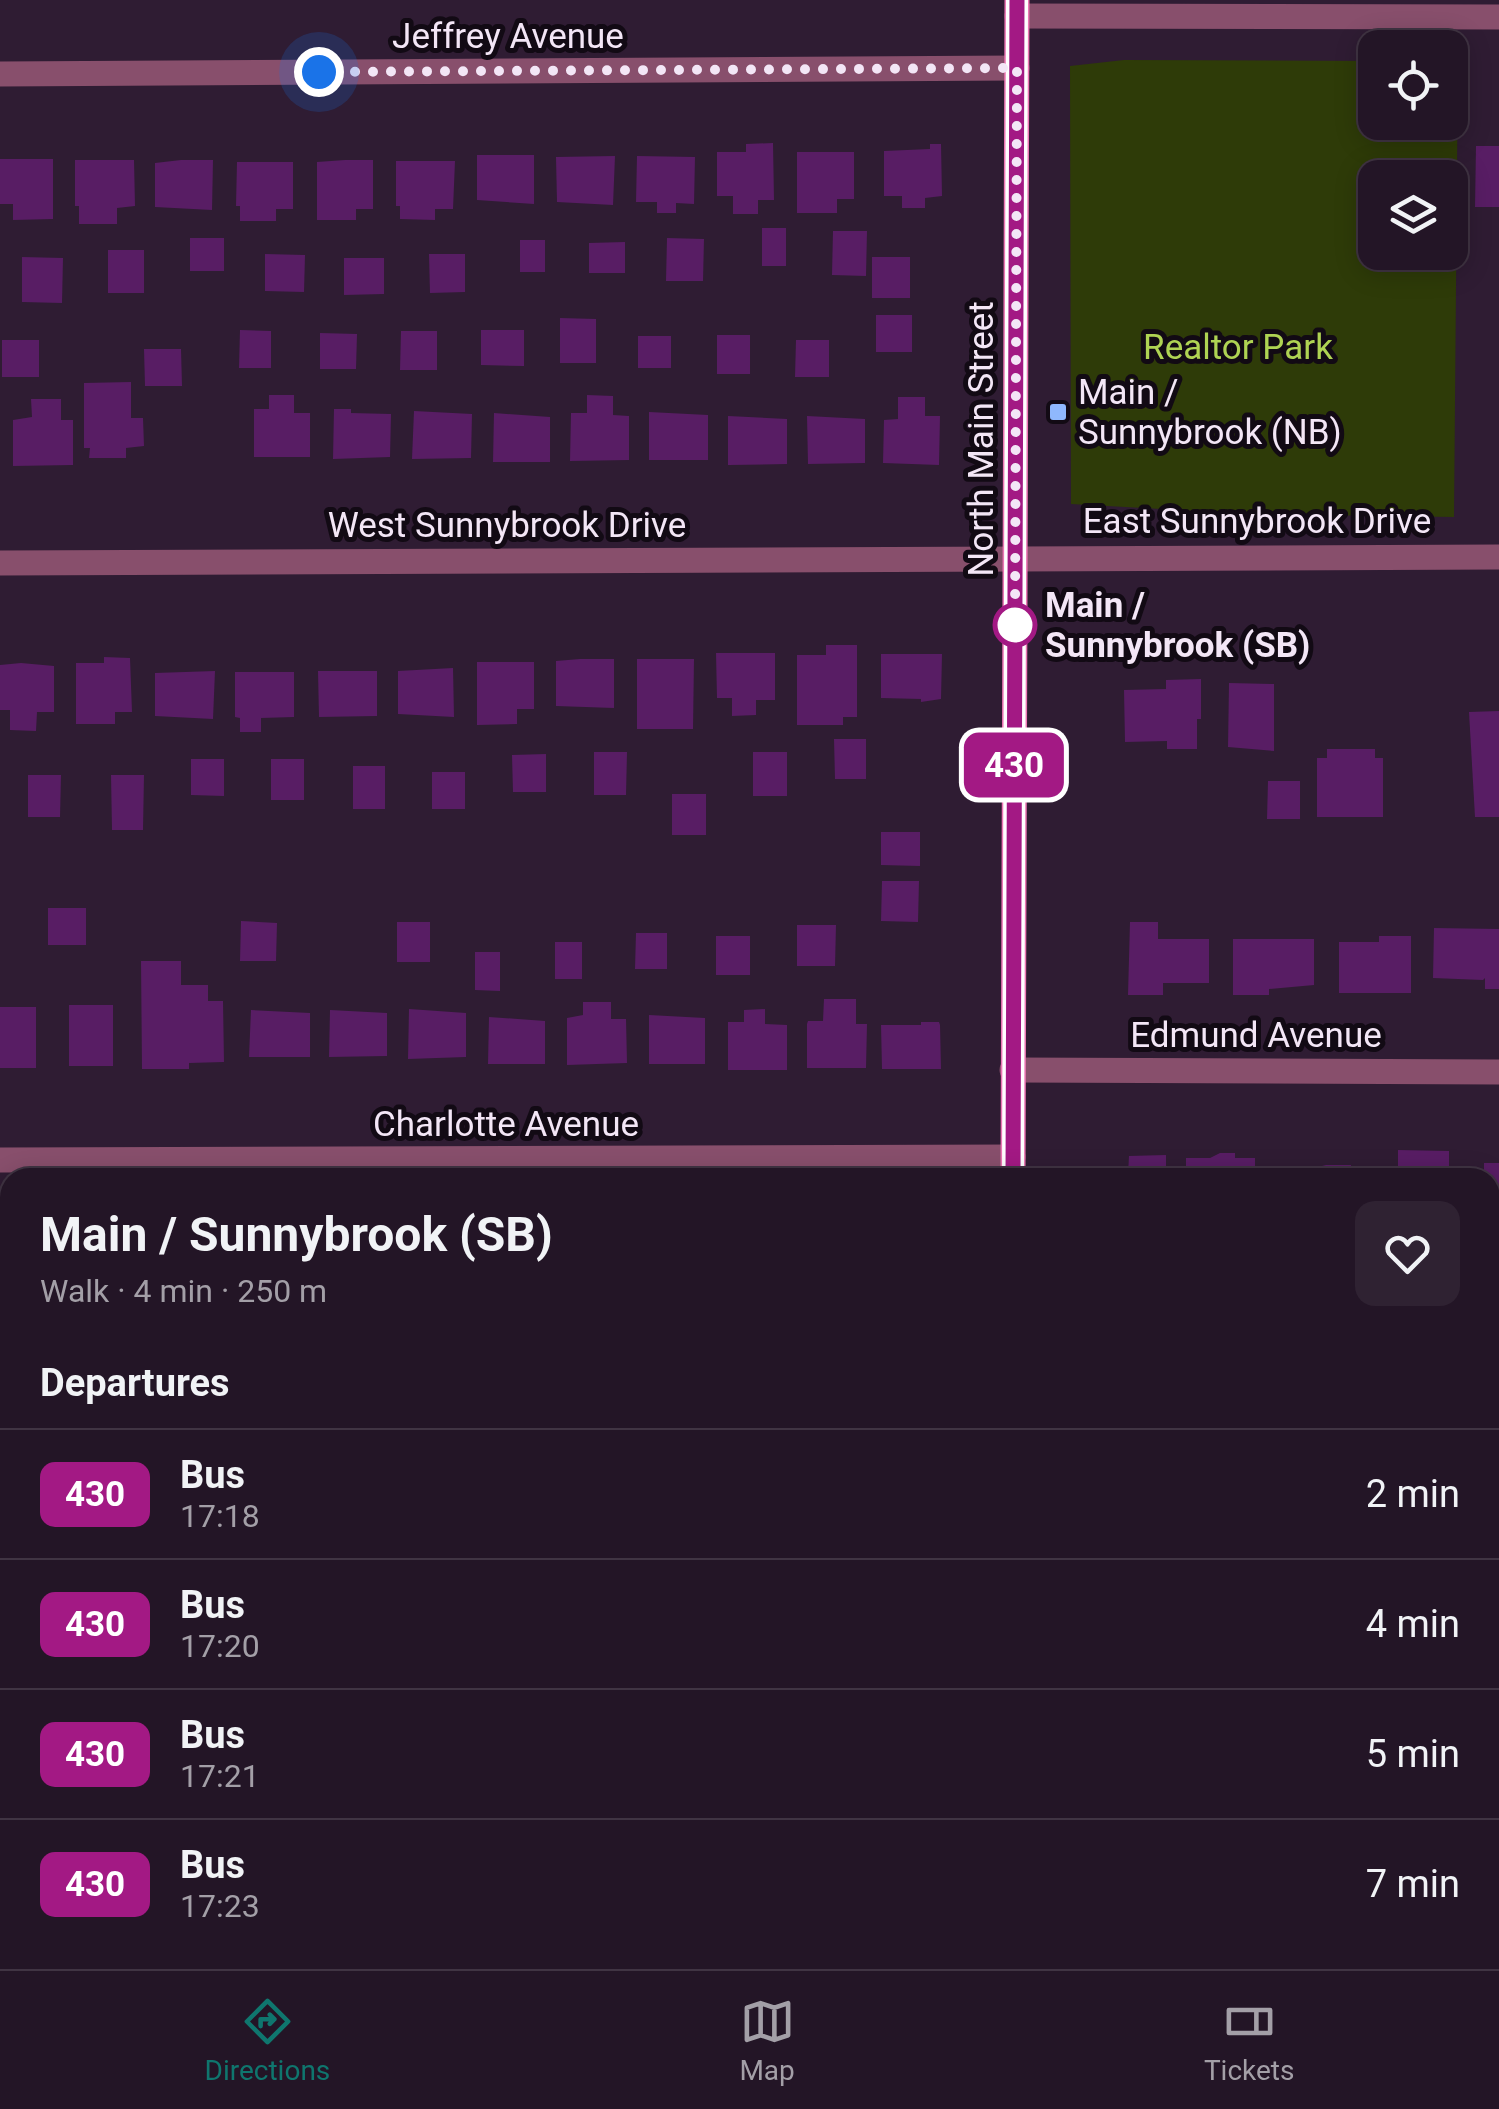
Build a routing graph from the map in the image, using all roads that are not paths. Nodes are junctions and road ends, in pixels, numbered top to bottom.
1 (1017, 8) edge
2 (1499, 18) edge
3 (1017, 68) junction
4 (0, 74) edge
5 (1015, 556) junction
6 (1499, 557) edge
7 (0, 563) edge
8 (1012, 1070) junction
9 (1499, 1072) edge
10 (0, 1160) edge
11 (1013, 1167) edge

1 - 2 street
1 - 3 main road, North Main Street
3 - 4 street, Jeffrey Avenue
3 - 5 main road, North Main Street
5 - 6 street, East Sunnybrook Drive
5 - 7 street, West Sunnybrook Drive
5 - 8 main road, North Main Street
8 - 9 street, Edmund Avenue
8 - 11 main road, North Main Street
10 - 11 street, Charlotte Avenue

